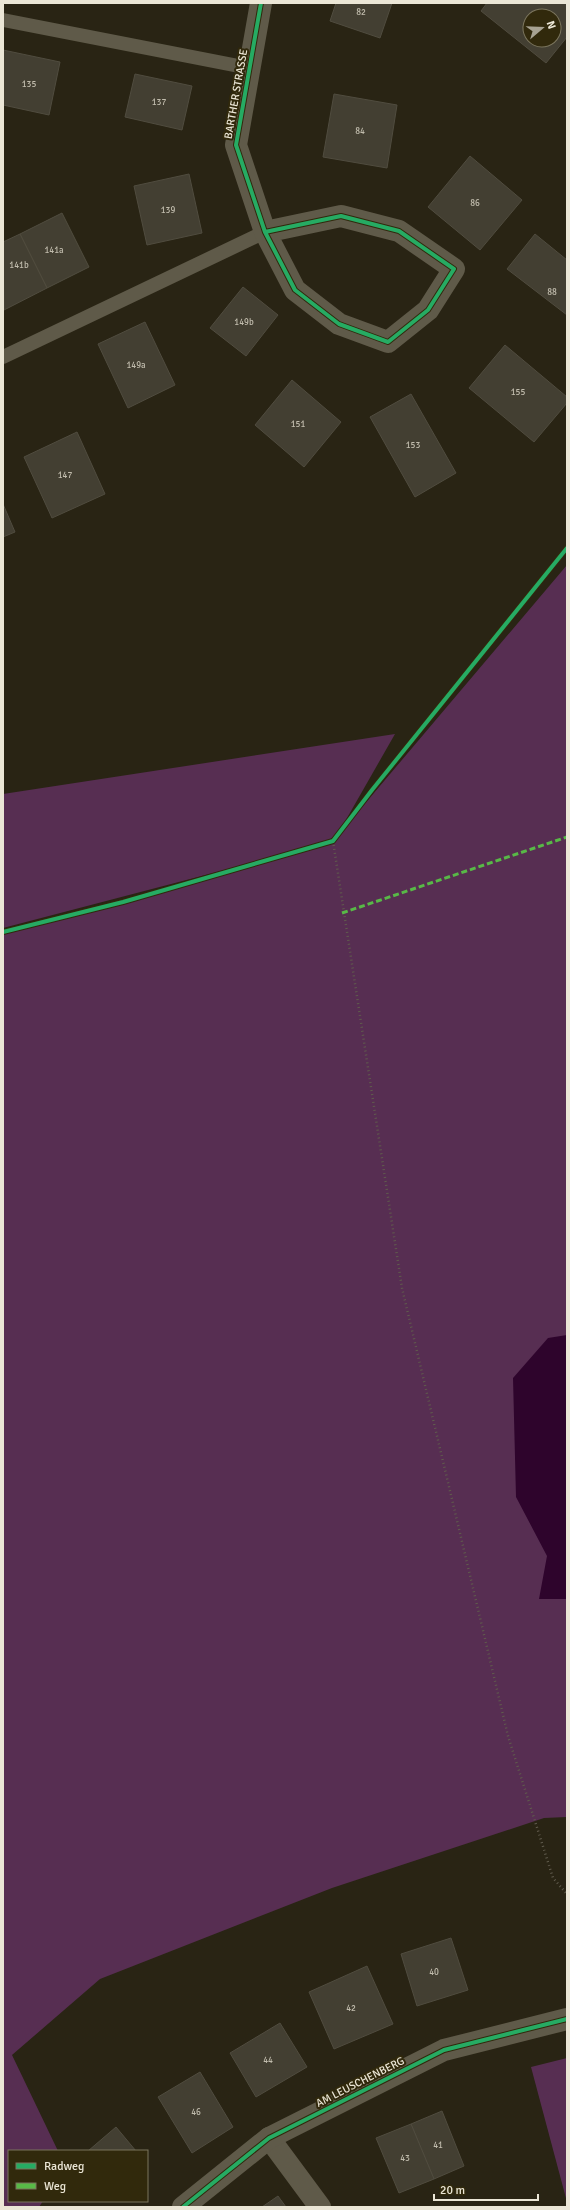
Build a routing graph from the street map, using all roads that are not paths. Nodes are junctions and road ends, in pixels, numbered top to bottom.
1 (261, 3) edge
2 (3, 20) edge
3 (249, 68) junction
4 (265, 232) junction
5 (3, 357) edge
6 (567, 2019) edge
7 (269, 2138) junction
8 (183, 2207) edge
9 (320, 2207) edge

1 - 3 street, BARTHER STRASSE
2 - 3 lane, BARTHER STRASSE
3 - 4 street, BARTHER STRASSE
4 - 4 street, BARTHER STRASSE
4 - 5 lane, BARTHER STRASSE
6 - 7 street, AM LEUSCHENBERG
7 - 8 street, AM LEUSCHENBERG
7 - 9 street

